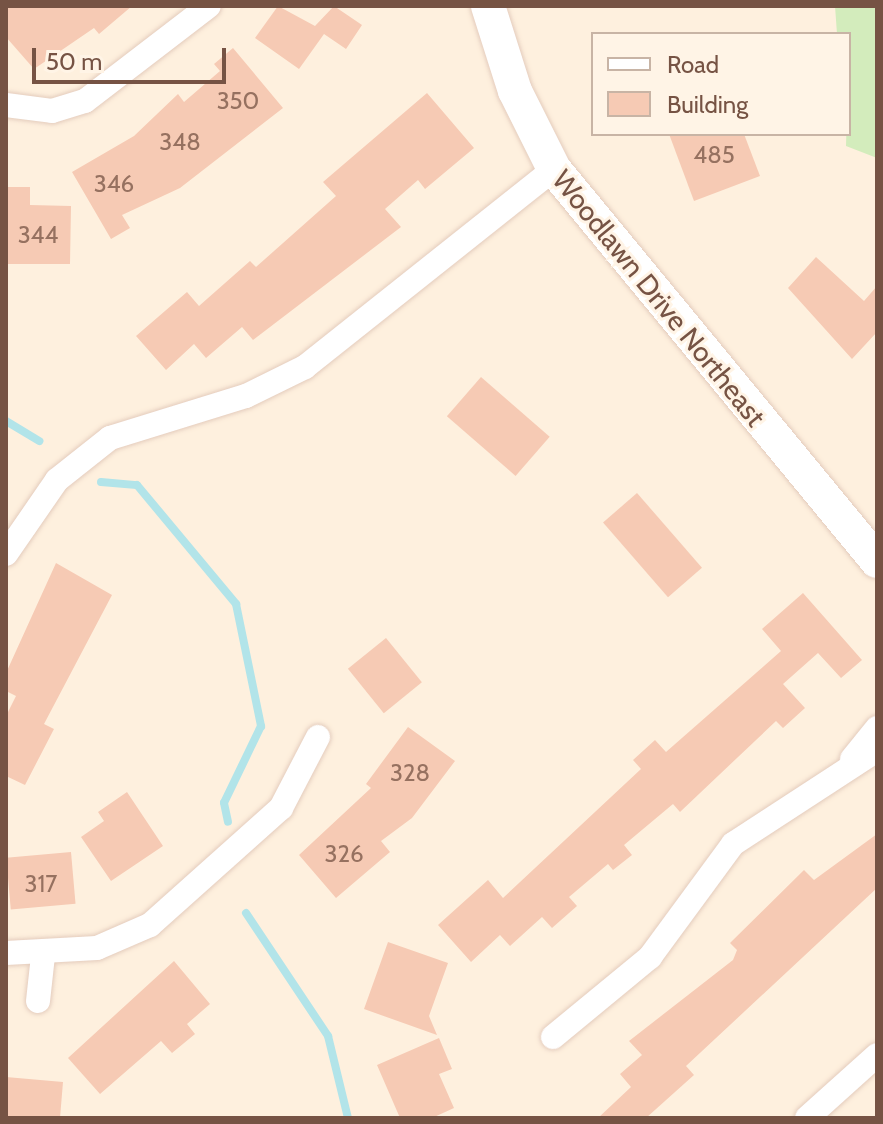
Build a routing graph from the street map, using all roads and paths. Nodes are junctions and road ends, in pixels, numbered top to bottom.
1 (209, 6) edge
2 (488, 6) edge
3 (6, 105) edge
4 (554, 169) junction
5 (6, 554) edge
6 (877, 561) edge
7 (877, 728) edge
8 (318, 737) dead end
9 (877, 750) edge
10 (848, 764) junction
11 (6, 953) edge
12 (43, 956) junction
13 (38, 1001) dead end
14 (553, 1037) dead end
15 (877, 1055) edge
16 (807, 1118) edge

1 - 3 street
2 - 4 street, Woodlawn Drive Northeast
4 - 5 street
4 - 6 street, Woodlawn Drive Northeast
7 - 10 street
8 - 12 street
9 - 10 street
10 - 14 street
11 - 12 street
12 - 13 street
15 - 16 street

